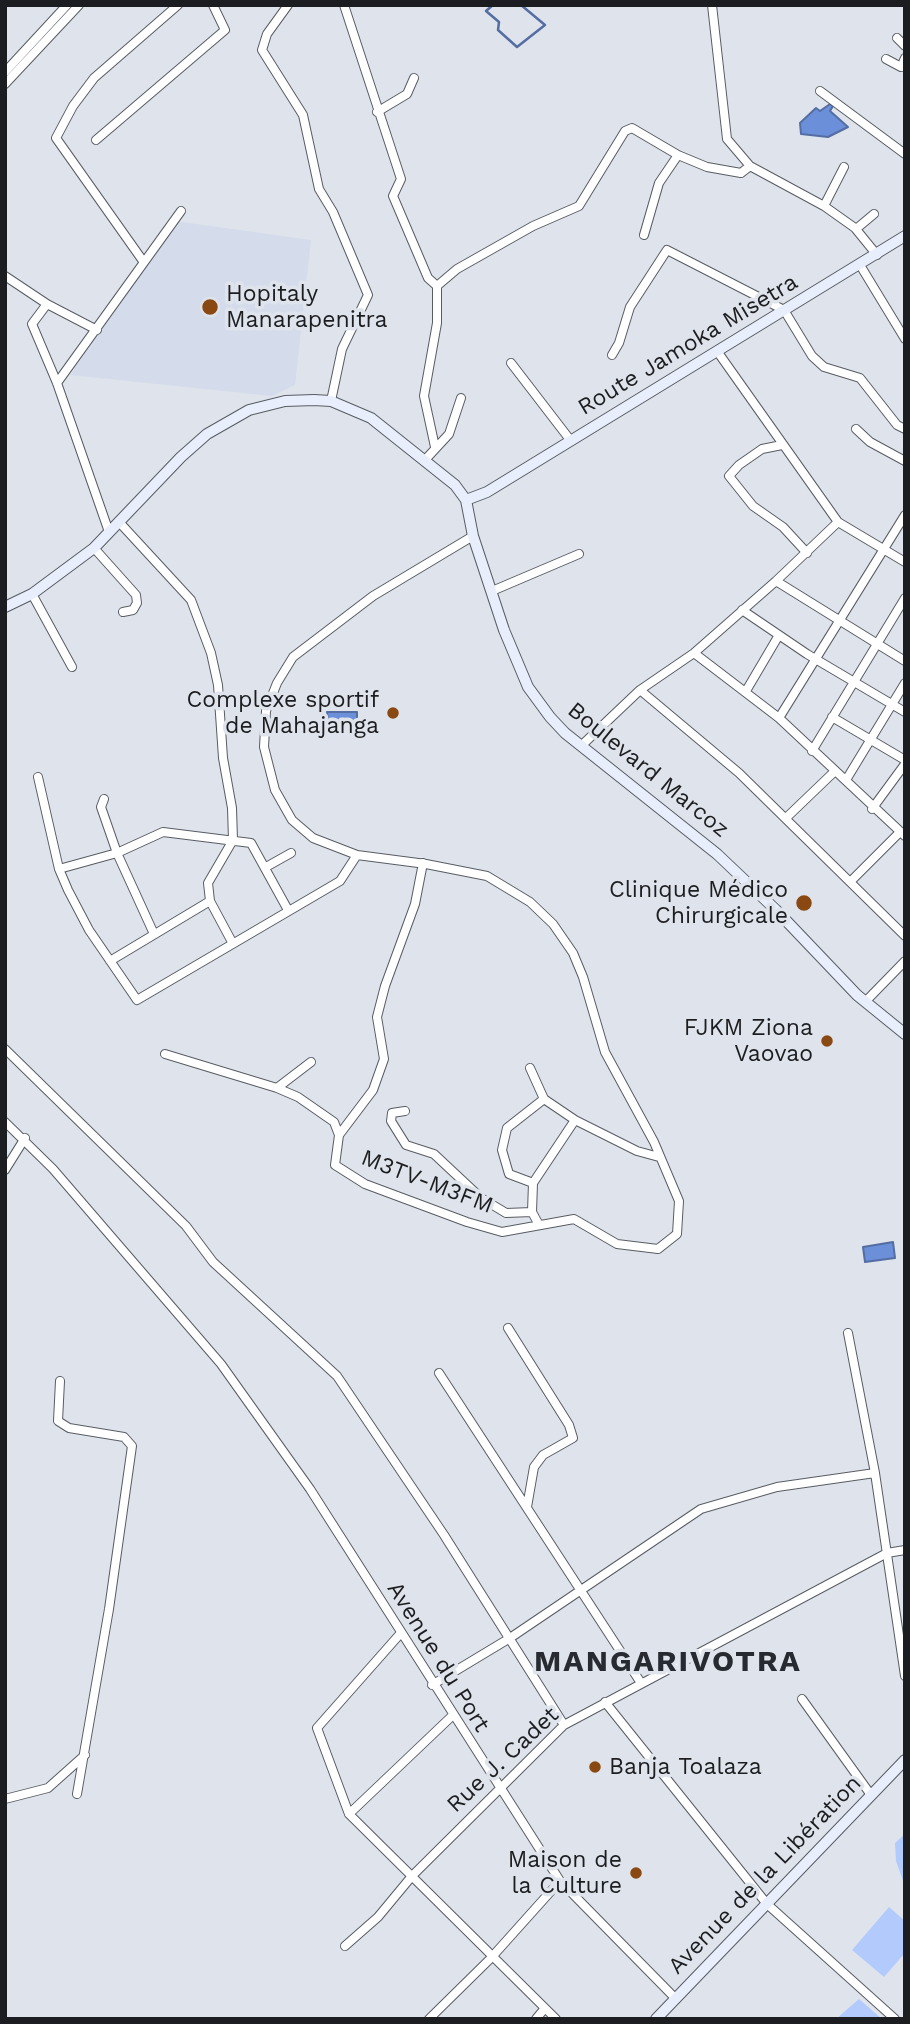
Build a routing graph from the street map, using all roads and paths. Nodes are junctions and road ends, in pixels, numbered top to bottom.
1 (67, 5) edge
2 (79, 5) edge
3 (178, 5) edge
4 (213, 5) edge
5 (288, 5) edge
6 (344, 5) edge
7 (712, 5) edge
8 (897, 38) dead end
9 (905, 46) edge
10 (886, 58) dead end
11 (904, 63) edge
12 (5, 72) edge
13 (414, 78) dead end
14 (5, 84) edge
15 (821, 91) dead end
16 (377, 112) junction
17 (96, 140) dead end
18 (905, 154) edge
19 (678, 156) junction
20 (750, 166) junction
21 (844, 167) dead end
22 (824, 206) junction
23 (181, 211) dead end
24 (874, 215) dead end
25 (856, 229) junction
26 (644, 235) dead end
27 (905, 236) edge
28 (877, 255) junction
29 (144, 261) junction
30 (860, 265) junction
31 (5, 276) edge
32 (438, 286) junction
33 (47, 304) junction
34 (784, 310) junction
35 (97, 330) junction
36 (905, 339) edge
37 (717, 351) junction
38 (612, 355) dead end
39 (511, 363) dead end
40 (57, 383) junction
41 (461, 398) dead end
42 (331, 401) junction
43 (856, 429) dead end
44 (905, 429) edge
45 (571, 441) junction
46 (782, 445) junction
47 (435, 447) junction
48 (424, 461) junction
49 (905, 461) edge
50 (467, 500) junction
51 (905, 515) edge
52 (838, 522) junction
53 (120, 523) junction
54 (109, 532) junction
55 (473, 536) junction
56 (94, 548) junction
57 (885, 550) junction
58 (807, 553) junction
59 (579, 554) dead end
60 (905, 562) edge
61 (776, 581) junction
62 (492, 591) junction
63 (32, 594) junction
64 (905, 598) edge
65 (5, 607) edge
66 (742, 610) junction
67 (123, 612) dead end
68 (901, 612) edge
69 (840, 622) junction
70 (779, 635) junction
71 (878, 645) junction
72 (694, 653) junction
73 (816, 659) junction
74 (905, 662) edge
75 (72, 667) dead end
76 (853, 682) junction
77 (905, 683) edge
78 (640, 690) junction
79 (746, 691) junction
80 (892, 705) junction
81 (905, 712) edge
82 (832, 717) junction
83 (779, 718) junction
84 (869, 741) junction
85 (581, 746) junction
86 (812, 751) junction
87 (905, 762) edge
88 (835, 771) junction
89 (38, 777) dead end
90 (846, 780) junction
91 (104, 799) dead end
92 (872, 808) junction
93 (786, 818) junction
94 (902, 834) edge
95 (233, 840) junction
96 (117, 853) junction
97 (290, 853) dead end
98 (357, 855) junction
99 (423, 863) junction
100 (267, 867) junction
101 (59, 869) junction
102 (850, 882) junction
103 (210, 901) junction
104 (288, 910) junction
105 (154, 934) junction
106 (905, 936) edge
107 (232, 942) junction
108 (110, 961) junction
109 (905, 961) edge
110 (865, 1002) junction
111 (905, 1034) edge
112 (5, 1049) edge
113 (165, 1054) dead end
114 (311, 1062) dead end
115 (530, 1068) dead end
116 (277, 1088) junction
117 (544, 1100) junction
118 (405, 1111) dead end
119 (575, 1120) junction
120 (5, 1122) edge
121 (339, 1135) junction
122 (25, 1138) junction
123 (659, 1157) junction
124 (5, 1171) edge
125 (533, 1183) junction
126 (532, 1212) junction
127 (539, 1226) junction
128 (508, 1328) dead end
129 (848, 1333) dead end
130 (439, 1373) dead end
131 (60, 1381) dead end
132 (875, 1473) junction
133 (527, 1507) junction
134 (905, 1550) edge
135 (887, 1553) junction
136 (580, 1591) junction
137 (400, 1634) junction
138 (510, 1638) junction
139 (905, 1676) edge
140 (641, 1683) junction
141 (432, 1685) junction
142 (802, 1699) dead end
143 (605, 1702) junction
144 (452, 1716) junction
145 (564, 1724) junction
146 (85, 1755) junction
147 (905, 1760) edge
148 (498, 1787) junction
149 (76, 1794) dead end
150 (871, 1795) junction
151 (5, 1798) edge
152 (349, 1814) junction
153 (412, 1876) junction
154 (559, 1881) junction
155 (767, 1904) junction
156 (345, 1946) dead end
157 (491, 1958) junction
158 (676, 1999) junction
159 (545, 2008) junction
160 (429, 2019) edge
161 (536, 2019) edge
162 (556, 2019) edge
163 (656, 2019) edge
164 (895, 2019) edge

1 - 12 street
2 - 14 street
3 - 29 street
4 - 17 street
5 - 42 street
6 - 16 street
7 - 20 street
8 - 9 street
10 - 11 street
13 - 16 street
15 - 18 street
16 - 32 street
19 - 20 street
19 - 26 street
19 - 32 street
20 - 22 street
21 - 22 street
22 - 25 street
23 - 29 street
24 - 25 street
25 - 28 street
27 - 28 main road, Route Jamoka Misetra
28 - 30 main road, Route Jamoka Misetra
29 - 35 street
30 - 34 main road, Route Jamoka Misetra
30 - 36 street
31 - 33 street
32 - 47 street
33 - 35 street
33 - 40 street
34 - 37 main road, Route Jamoka Misetra
34 - 38 street
34 - 44 street
35 - 40 street
37 - 45 main road, Route Jamoka Misetra
37 - 46 street
39 - 45 street
40 - 54 street
41 - 47 street
42 - 48 main road
42 - 53 main road
43 - 49 street
45 - 50 main road, Route Jamoka Misetra
46 - 52 street
46 - 58 street
47 - 48 street
48 - 50 main road
50 - 55 main road, Boulevard Marcoz
51 - 57 street
52 - 57 street
52 - 58 street
53 - 54 main road
53 - 95 street
54 - 56 main road
55 - 62 main road, Boulevard Marcoz
55 - 98 street
56 - 63 main road
56 - 67 street
57 - 60 street
57 - 69 street
58 - 61 street
59 - 62 street
61 - 66 street
61 - 69 street
62 - 85 main road, Boulevard Marcoz
63 - 65 main road
63 - 75 street
64 - 68 street
66 - 70 street
66 - 72 street
68 - 71 street
69 - 71 street
69 - 73 street
70 - 73 street
70 - 79 street
71 - 74 street
71 - 76 street
72 - 78 street
72 - 79 street
73 - 76 street
73 - 83 street
76 - 80 street
76 - 82 street
77 - 80 street
78 - 85 street
78 - 93 street
79 - 83 street
80 - 81 street
80 - 84 street
82 - 84 street
82 - 86 street
83 - 86 street
84 - 87 street
84 - 90 street
85 - 110 main road, Boulevard Marcoz
86 - 88 street
87 - 92 street
88 - 90 street
88 - 93 street
89 - 101 street
90 - 92 street
91 - 96 street
92 - 94 street
93 - 102 street
94 - 102 street
95 - 96 street
95 - 100 street
95 - 103 street
96 - 101 street
96 - 105 street
97 - 100 street
98 - 99 street
98 - 104 street
99 - 121 street
99 - 123 street
100 - 104 street
101 - 108 street
102 - 106 street
103 - 105 street
103 - 107 street
104 - 107 street
105 - 108 street
107 - 108 street
109 - 110 street
110 - 111 main road, Boulevard Marcoz
112 - 138 street
113 - 116 street, M3TV-M3FM
114 - 116 street
115 - 117 street
116 - 121 street, M3TV-M3FM
117 - 119 street
117 - 125 street
118 - 126 street
119 - 123 street
119 - 125 street
120 - 122 street, Avenue du Port
121 - 127 street, M3TV-M3FM
122 - 124 street
122 - 137 street, Avenue du Port
123 - 127 street, M3TV-M3FM
125 - 126 street
126 - 127 street
128 - 133 street
129 - 132 street
130 - 133 street
131 - 146 street
132 - 135 street
132 - 136 street
133 - 136 street
134 - 135 street, Rue J. Cadet
135 - 139 street
135 - 140 street, Rue J. Cadet
136 - 138 street
136 - 140 street
137 - 141 street, Avenue du Port
137 - 152 street
138 - 141 street
138 - 145 street
140 - 143 street, Rue J. Cadet
141 - 144 street, Avenue du Port
142 - 150 street
143 - 145 street, Rue J. Cadet
143 - 155 street
144 - 148 street, Avenue du Port
144 - 152 street
145 - 148 street, Rue J. Cadet
146 - 149 street
146 - 151 street
147 - 150 main road, Avenue de la Libération
148 - 153 street, Rue J. Cadet
148 - 154 street, Avenue du Port
150 - 155 main road, Avenue de la Libération
152 - 153 street
153 - 156 street, Rue J. Cadet
153 - 157 street
154 - 157 street
154 - 158 street, Avenue du Port
155 - 158 main road, Avenue de la Libération
155 - 164 street
157 - 159 street
157 - 160 street
158 - 163 main road, Avenue de la Libération
159 - 161 street
159 - 162 street

